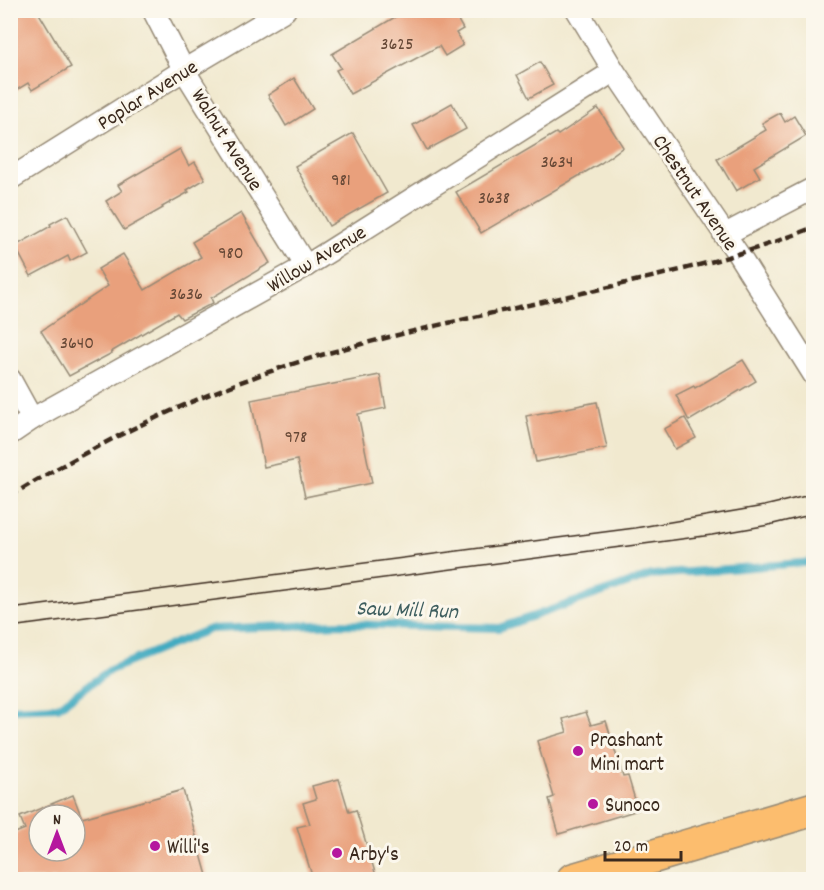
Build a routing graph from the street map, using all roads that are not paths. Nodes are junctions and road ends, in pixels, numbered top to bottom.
1 (153, 10) edge
2 (285, 10) edge
3 (577, 10) edge
4 (184, 70) junction
5 (614, 71) junction
6 (10, 179) edge
7 (813, 188) edge
8 (724, 235) junction
9 (306, 266) junction
10 (813, 375) edge
11 (10, 379) edge
12 (33, 419) junction
13 (10, 434) edge
14 (813, 808) edge
15 (573, 879) edge

1 - 4 street, Walnut Avenue
2 - 4 street, Poplar Avenue
3 - 5 street, Chestnut Avenue
4 - 6 street, Poplar Avenue
4 - 9 street, Walnut Avenue
5 - 8 street, Chestnut Avenue
5 - 9 street, Willow Avenue
7 - 8 street
8 - 10 street, Chestnut Avenue
9 - 12 street, Willow Avenue
11 - 12 street
12 - 13 street, Willow Avenue
14 - 15 main road

